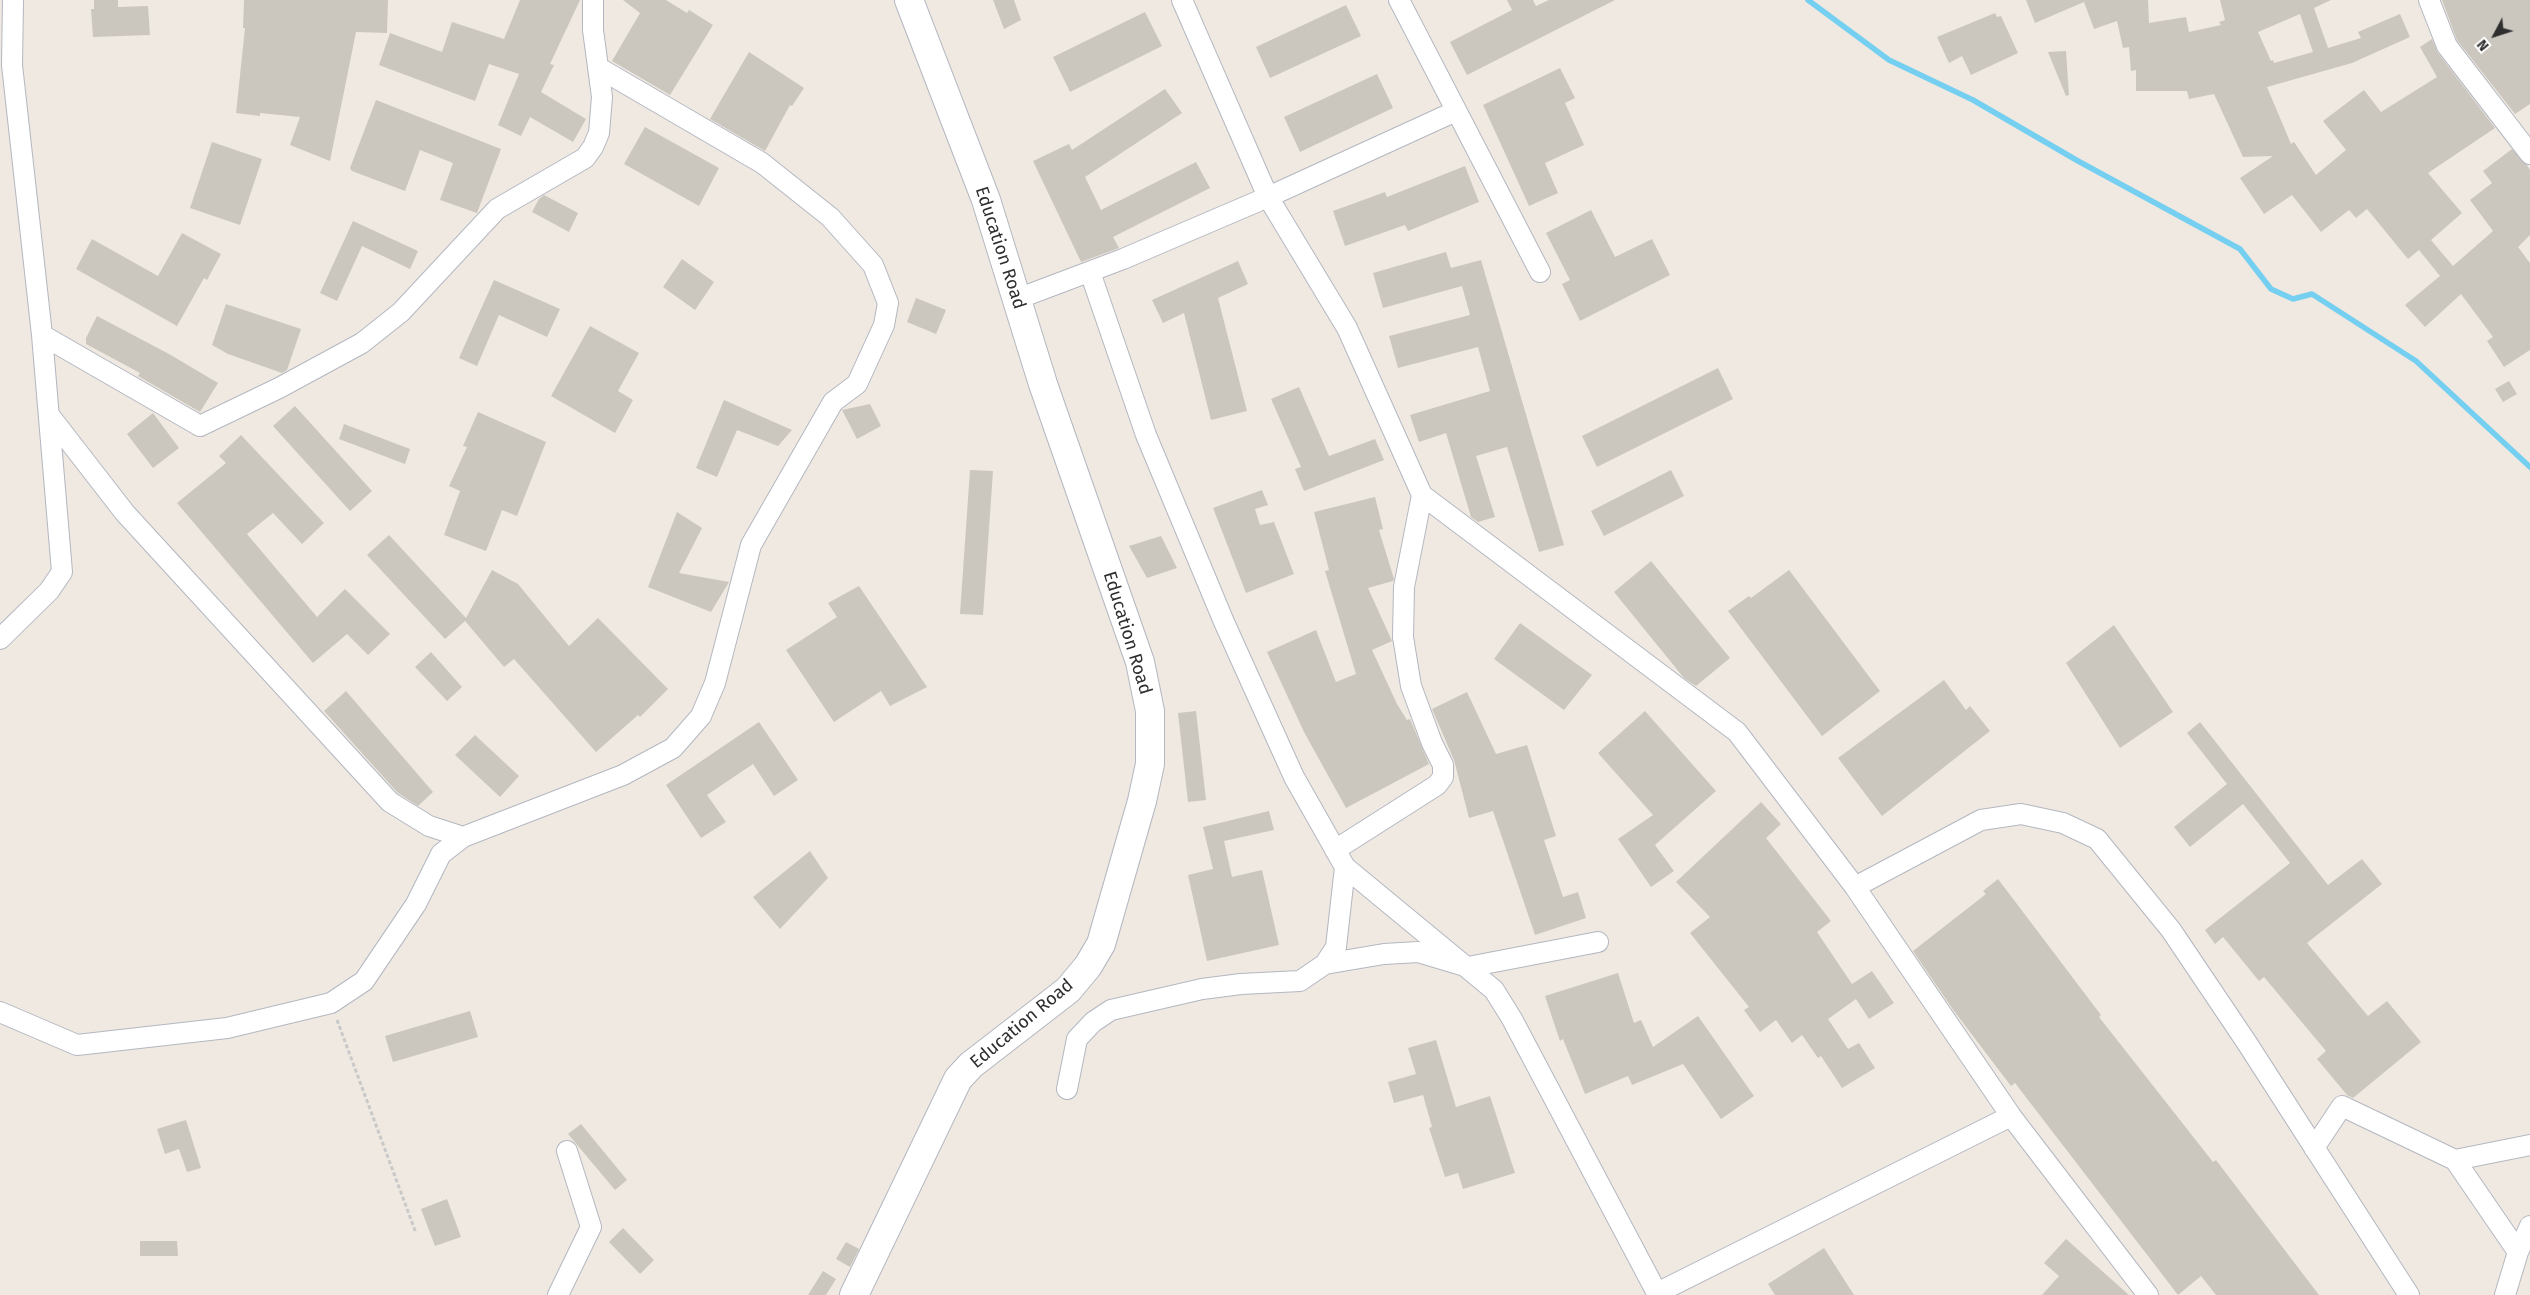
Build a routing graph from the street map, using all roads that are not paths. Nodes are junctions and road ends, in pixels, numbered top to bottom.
1 (13, 0) edge
2 (593, 0) edge
3 (909, 0) edge
4 (1182, 0) edge
5 (1399, 0) edge
6 (2429, 0) edge
7 (6, 58) edge
8 (599, 68) junction
9 (1456, 111) junction
10 (2530, 154) edge
11 (1268, 197) junction
12 (1090, 272) junction
13 (1540, 272) dead end
14 (1017, 299) junction
15 (42, 335) junction
16 (49, 414) junction
17 (1422, 495) junction
18 (0, 639) edge
19 (463, 837) junction
20 (1340, 859) junction
21 (1855, 887) junction
22 (1598, 942) dead end
23 (1325, 964) junction
24 (1468, 967) junction
25 (0, 1012) edge
26 (1067, 1089) dead end
27 (2011, 1116) junction
28 (2530, 1145) edge
29 (2314, 1148) junction
30 (567, 1151) dead end
31 (2455, 1160) junction
32 (2530, 1226) edge
33 (2518, 1252) junction
34 (1658, 1294) edge
35 (558, 1295) edge
36 (854, 1295) edge
37 (2148, 1295) edge
38 (2409, 1295) edge
39 (2505, 1295) edge

1 - 7 street
2 - 8 street
3 - 14 street, Education Road
4 - 11 street
5 - 9 street
6 - 10 street
7 - 15 street
8 - 15 street
8 - 19 street
9 - 11 street
9 - 13 street
11 - 12 street
11 - 17 street
12 - 14 street
12 - 20 street
14 - 36 street, Education Road
15 - 16 street
16 - 18 street
16 - 19 street
17 - 20 street
17 - 21 street
19 - 25 street
20 - 23 street
20 - 24 street
21 - 27 street
21 - 29 street
22 - 24 street
23 - 24 street
23 - 26 street
24 - 34 street
27 - 34 street
27 - 37 street
28 - 31 street
29 - 31 street
29 - 38 street
30 - 35 street
31 - 33 street
32 - 33 street
33 - 39 street

